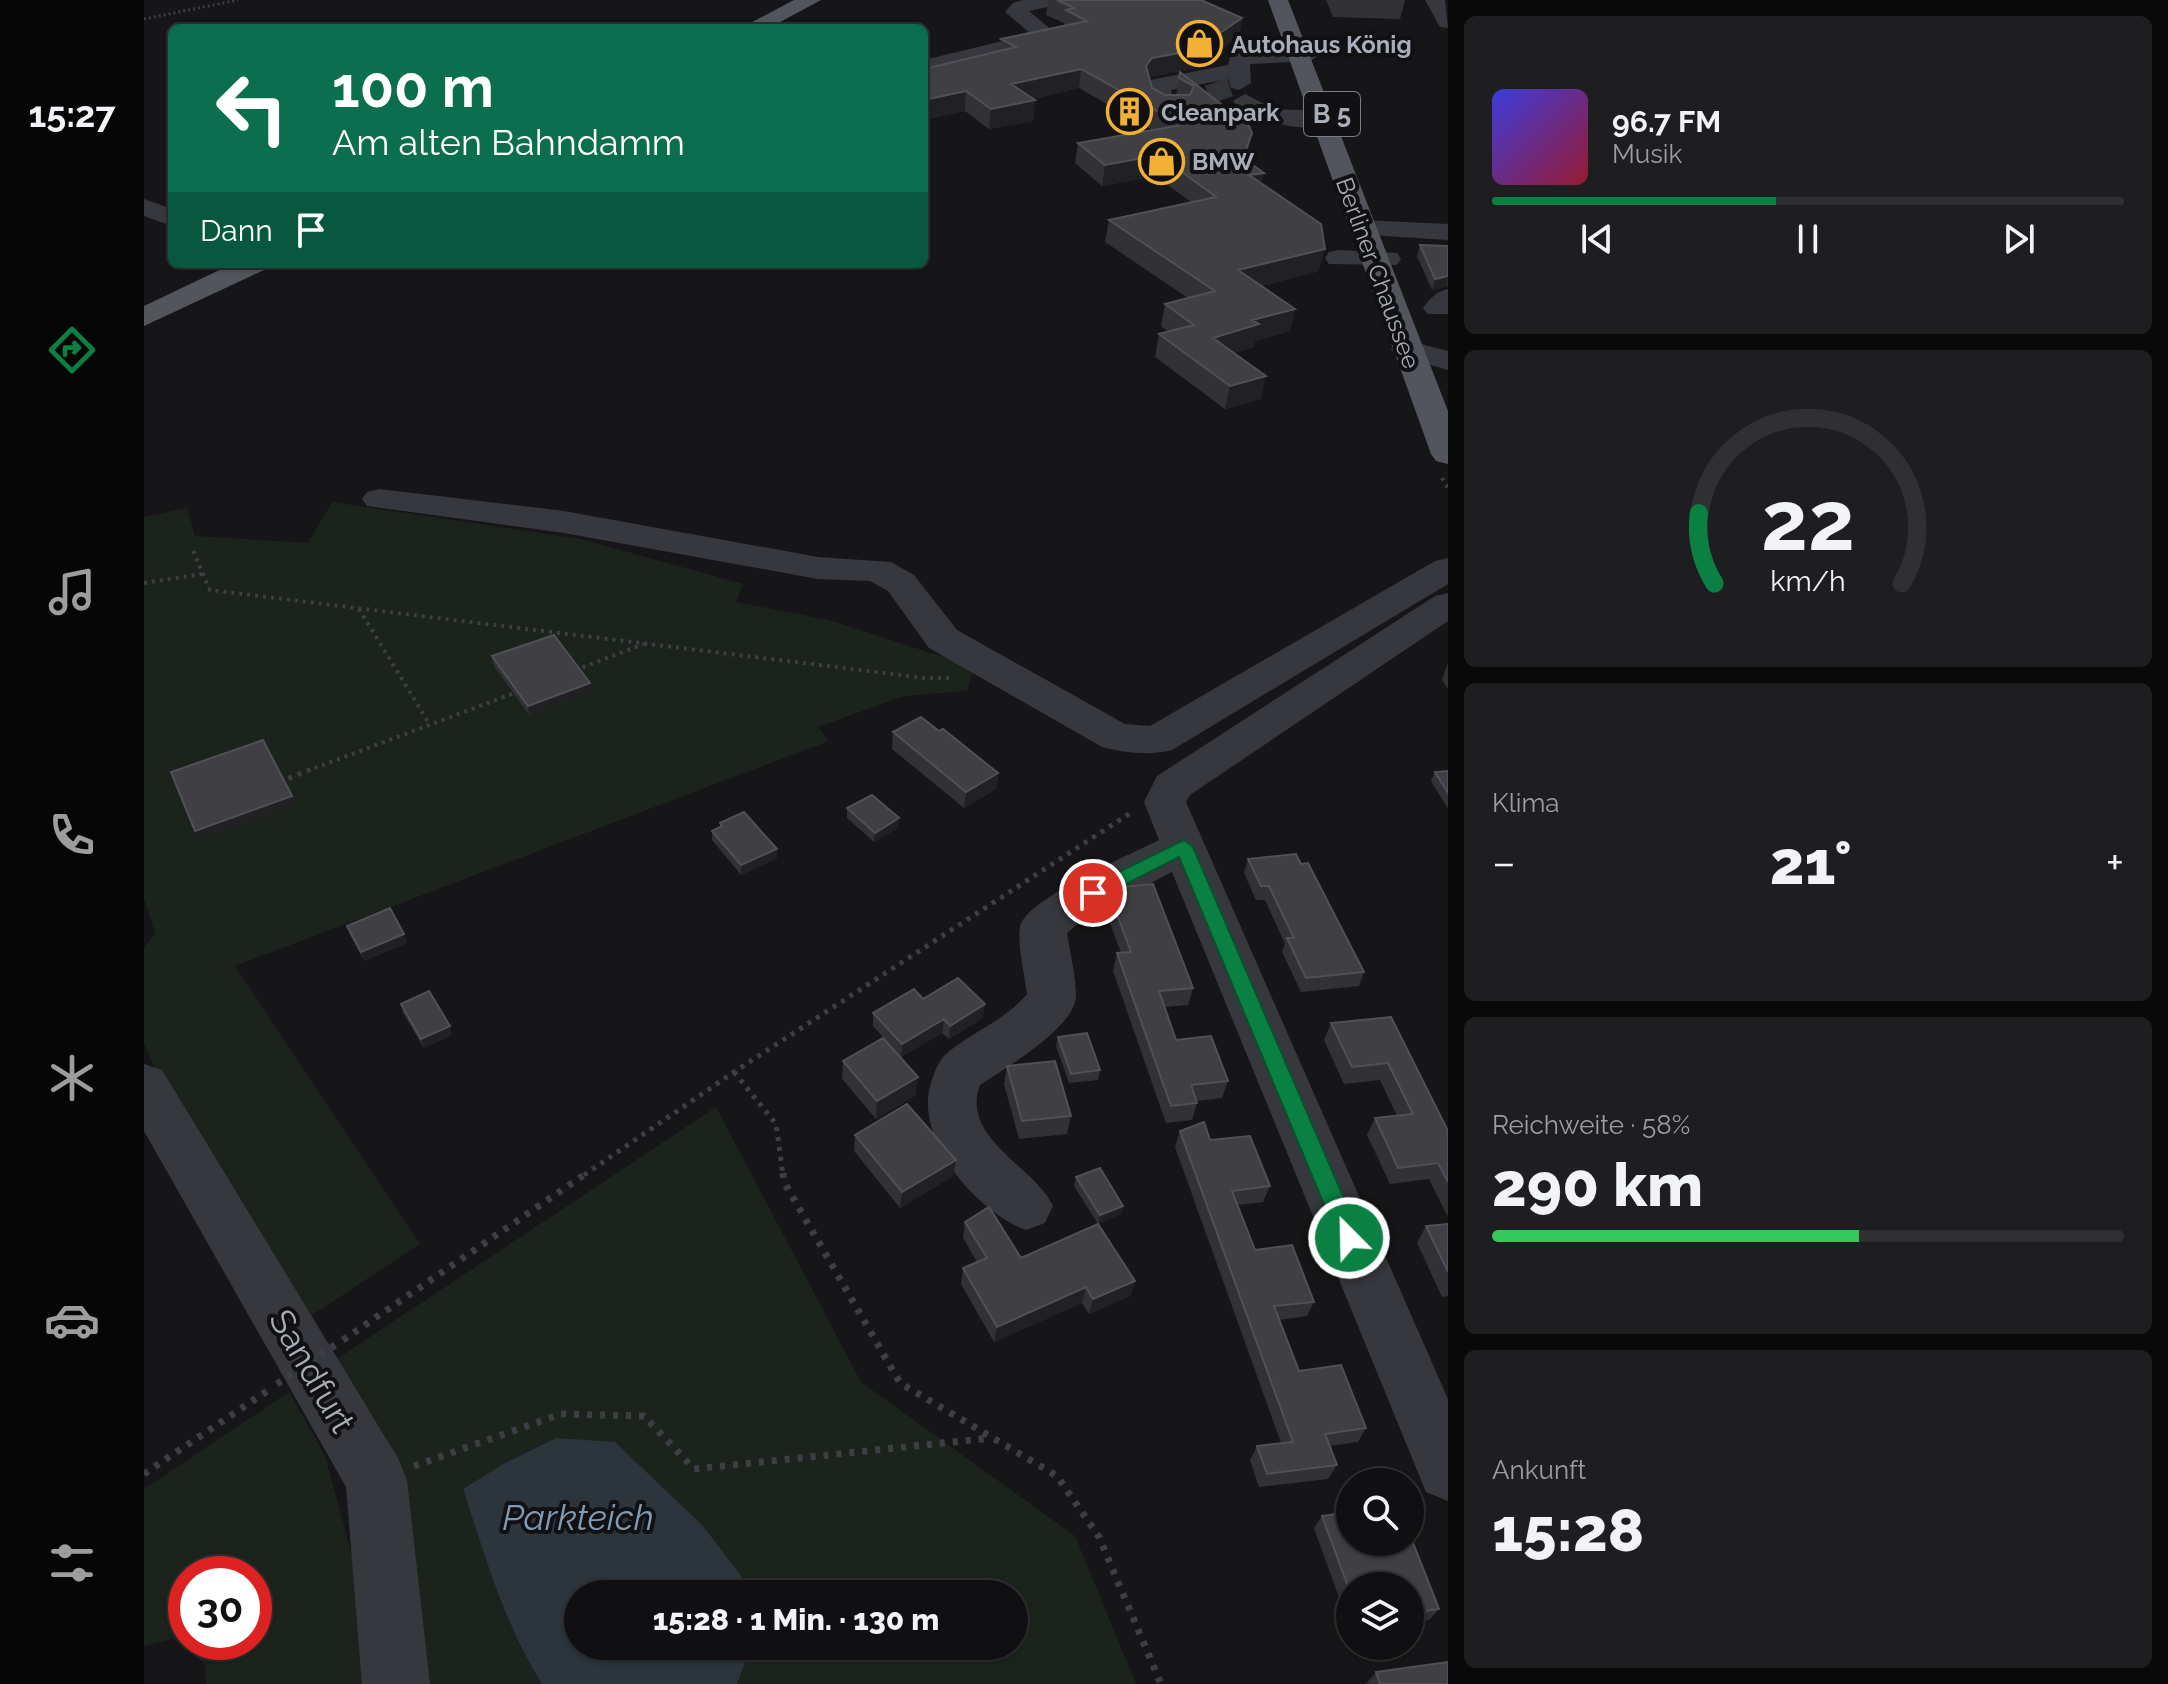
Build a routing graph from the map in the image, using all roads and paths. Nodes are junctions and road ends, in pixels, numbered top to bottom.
1 (238, 0) edge
2 (811, 0) edge
3 (1278, 0) edge
4 (1290, 0) edge
5 (1435, 0) edge
6 (1037, 6) edge
7 (144, 19) edge
8 (1448, 22) edge
9 (760, 24) edge
10 (1304, 54) junction
11 (928, 66) edge
12 (1235, 91) junction
13 (1176, 108) tunnel mouth
14 (1321, 118) junction
15 (144, 207) edge
16 (168, 216) edge
17 (1368, 228) junction
18 (1440, 244) edge
19 (1339, 258) dead end
20 (1380, 259) junction
21 (246, 268) edge
22 (1448, 298) edge
23 (1448, 304) edge
24 (144, 317) edge
25 (1430, 352) edge
26 (1446, 399) edge
27 (1448, 454) edge
28 (379, 499) dead end
29 (193, 551) dead end
30 (1448, 569) edge
31 (203, 574) junction
32 (144, 583) edge
33 (1448, 604) edge
34 (358, 608) junction
35 (645, 643) junction
36 (573, 670) edge
37 (955, 678) dead end
38 (530, 687) edge
39 (430, 725) junction
40 (269, 786) edge
41 (1172, 786) junction
42 (1184, 847) junction
43 (734, 1072) junction
44 (144, 1085) edge
45 (1026, 1206) dead end
46 (992, 1438) junction
47 (1448, 1470) edge
48 (144, 1474) edge
49 (376, 1480) junction
50 (396, 1684) edge
51 (1161, 1684) edge

1 - 7 path
2 - 9 main road
3 - 10 main road, Berliner Chaussee / B 5
4 - 10 main road, Berliner Chaussee / B 5
5 - 8 street
6 - 11 street
10 - 12 street
10 - 14 main road, Berliner Chaussee / B 5
10 - 17 main road, Berliner Chaussee / B 5
12 - 13 street
12 - 14 street
14 - 17 main road, Berliner Chaussee / B 5
15 - 16 street
17 - 18 street
17 - 20 main road, Berliner Chaussee / B 5
19 - 20 street
20 - 25 main road, Berliner Chaussee / B 5
21 - 24 main road
22 - 23 street
25 - 26 main road, Berliner Chaussee / B 5
25 - 27 main road, Berliner Chaussee / B 5
28 - 30 street
29 - 31 path
31 - 32 path
31 - 34 path
33 - 41 street
34 - 35 path
34 - 39 path
35 - 36 path
35 - 37 path
38 - 39 path
39 - 40 path
41 - 42 street
41 - 43 path
42 - 45 street
42 - 47 street
43 - 46 path
43 - 48 path, bridge
44 - 49 street, Sandfurt
46 - 49 path
46 - 51 path
49 - 50 street, Sandfurt

